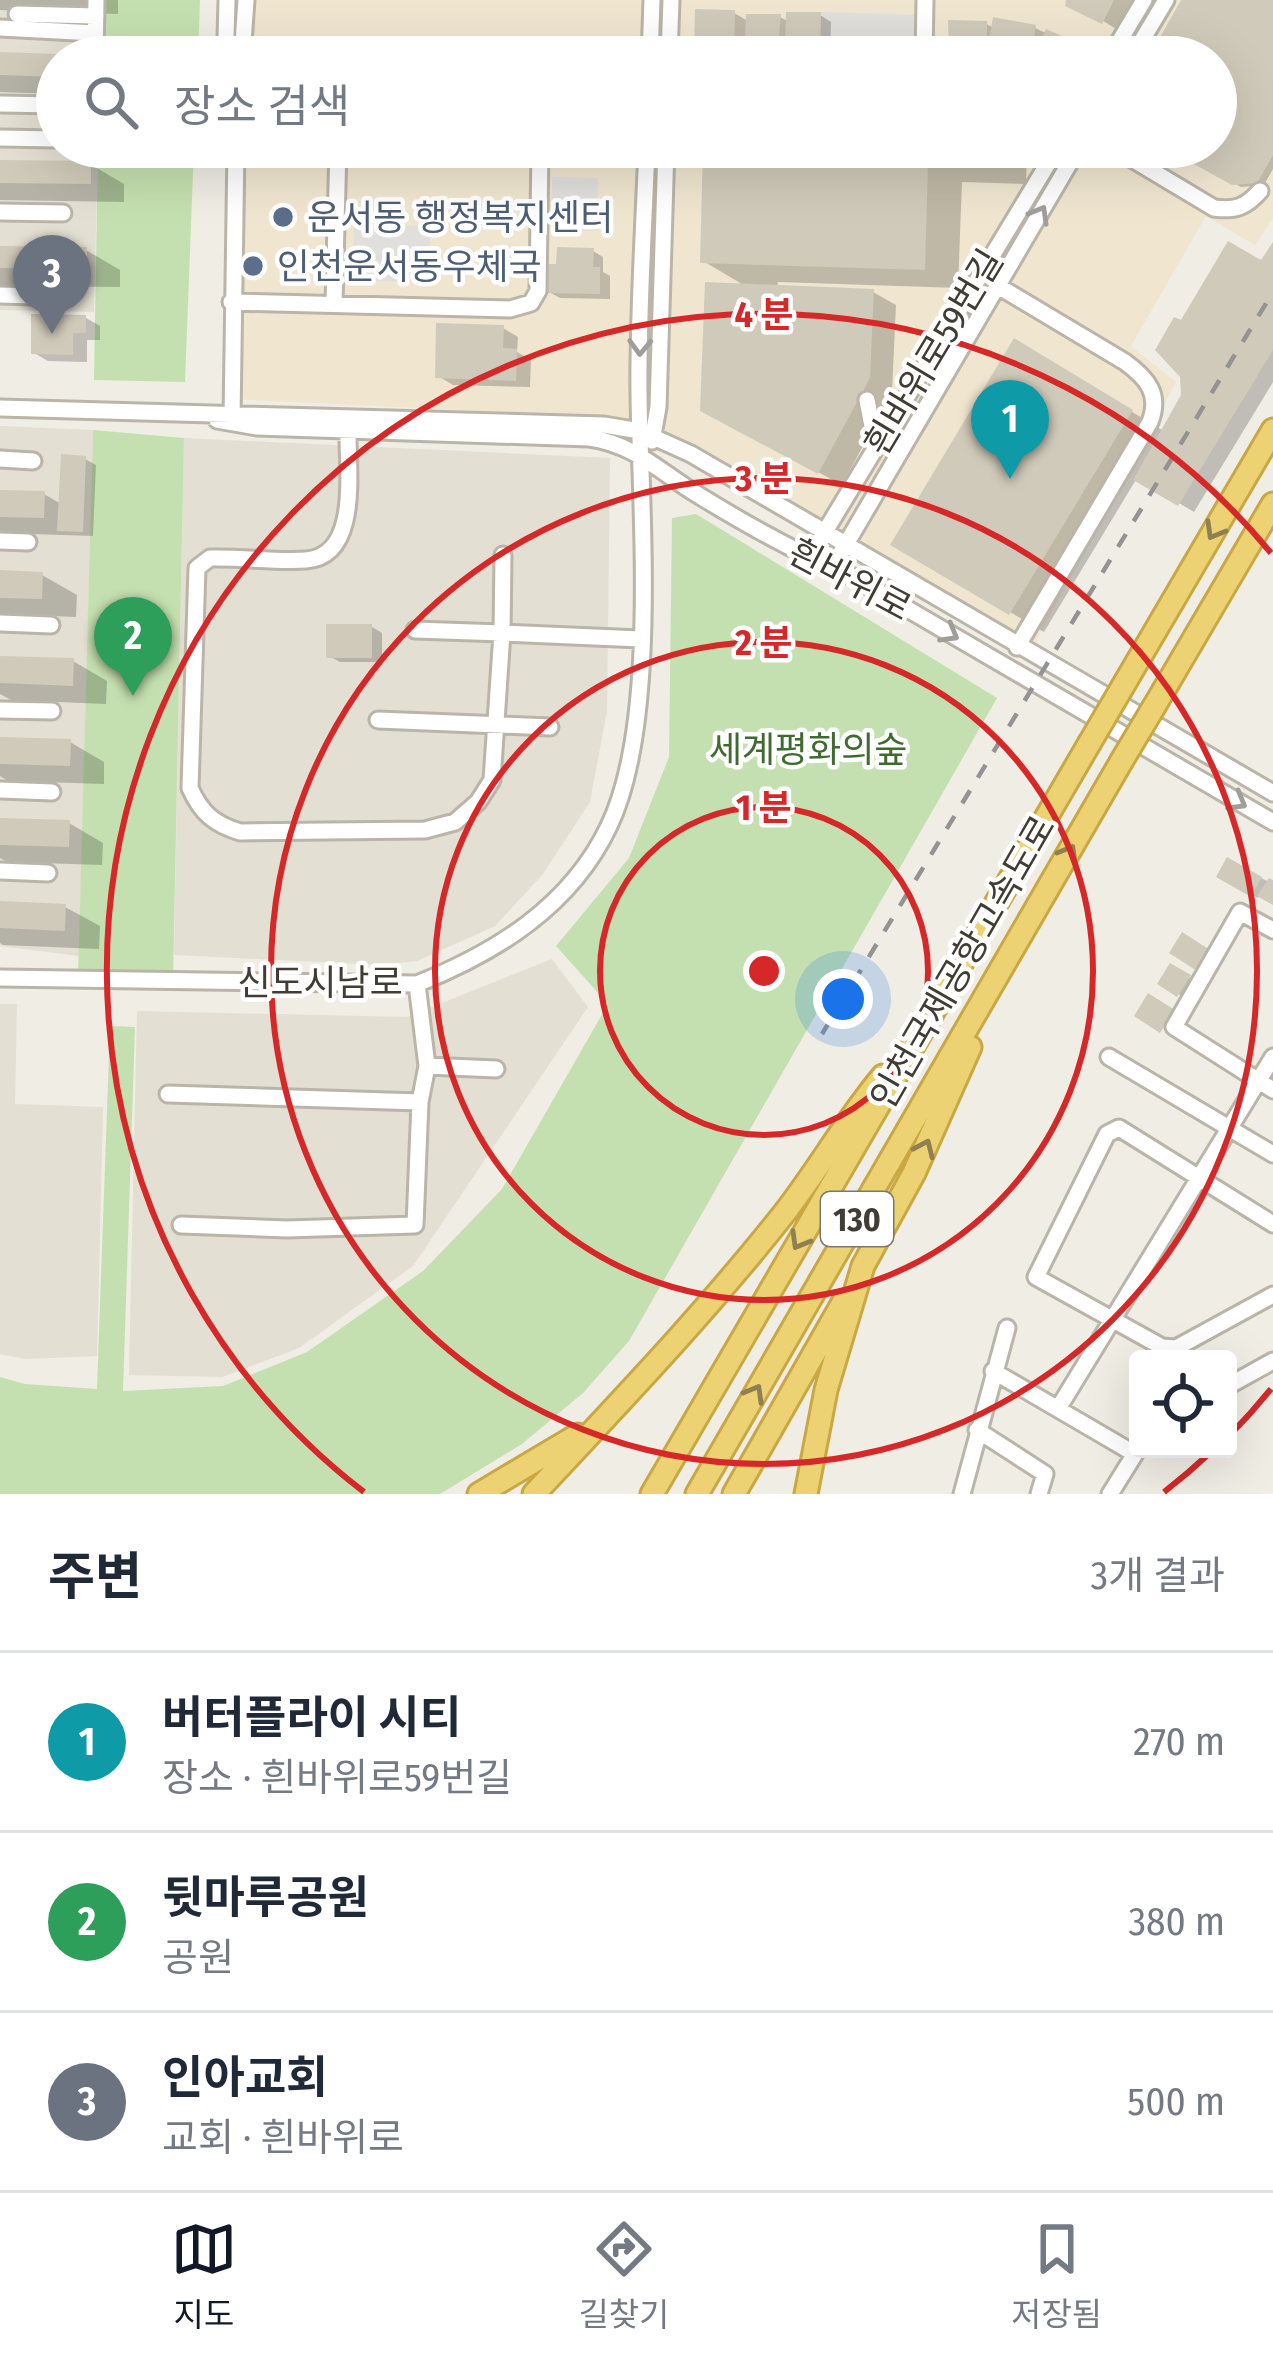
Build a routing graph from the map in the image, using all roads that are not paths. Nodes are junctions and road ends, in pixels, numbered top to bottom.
1 (227, 0) edge
2 (246, 0) edge
3 (652, 0) edge
4 (671, 0) edge
5 (925, 0) edge
6 (1144, 0) edge
7 (1166, 0) edge
8 (17, 14) dead end
9 (96, 16) edge
10 (0, 28) edge
11 (226, 36) edge
12 (240, 36) edge
13 (651, 36) edge
14 (670, 36) edge
15 (924, 36) edge
16 (1123, 36) edge
17 (1145, 36) edge
18 (0, 104) edge
19 (36, 105) edge
20 (0, 138) edge
21 (36, 139) edge
22 (235, 168) edge
23 (337, 168) edge
24 (540, 168) edge
25 (647, 168) edge
26 (665, 168) edge
27 (1045, 168) edge
28 (1065, 168) edge
29 (1147, 168) edge
30 (1260, 191) dead end
31 (0, 212) edge
32 (63, 213) dead end
33 (998, 286) junction
34 (0, 295) edge
35 (65, 297) dead end
36 (231, 302) junction
37 (334, 304) junction
38 (867, 400) dead end
39 (0, 408) edge
40 (227, 418) junction
41 (348, 430) junction
42 (1273, 430) edge
43 (646, 434) junction
44 (876, 447) junction
45 (645, 456) junction
46 (0, 459) edge
47 (33, 461) dead end
48 (1273, 504) edge
49 (824, 535) junction
50 (0, 542) edge
51 (28, 542) dead end
52 (843, 546) junction
53 (503, 555) dead end
54 (809, 558) junction
55 (832, 568) junction
56 (0, 623) edge
57 (52, 625) dead end
58 (415, 630) dead end
59 (502, 632) junction
60 (640, 639) junction
61 (1017, 647) junction
62 (0, 710) edge
63 (52, 711) dead end
64 (378, 720) dead end
65 (499, 724) junction
66 (550, 727) dead end
67 (0, 790) edge
68 (52, 792) dead end
69 (1273, 794) edge
70 (1273, 822) edge
71 (0, 871) edge
72 (48, 873) dead end
73 (1273, 930) edge
74 (1017, 944) junction
75 (0, 977) edge
76 (418, 984) junction
77 (921, 1030) junction
78 (1109, 1057) dead end
79 (1273, 1057) edge
80 (427, 1066) junction
81 (496, 1069) dead end
82 (1266, 1086) edge
83 (168, 1094) dead end
84 (420, 1102) junction
85 (1228, 1128) junction
86 (1273, 1154) edge
87 (1200, 1179) junction
88 (1273, 1224) edge
89 (181, 1225) dead end
90 (863, 1266) junction
91 (1273, 1295) edge
92 (1112, 1322) junction
93 (1007, 1328) dead end
94 (1273, 1361) edge
95 (993, 1370) junction
96 (1237, 1380) edge
97 (1060, 1407) junction
98 (594, 1426) junction
99 (977, 1430) junction
100 (1129, 1447) edge
101 (1133, 1458) edge
102 (479, 1494) edge
103 (534, 1494) edge
104 (652, 1494) edge
105 (697, 1494) edge
106 (734, 1494) edge
107 (806, 1494) edge
108 (962, 1494) edge
109 (1039, 1494) edge
110 (1110, 1494) edge

1 - 11 street
2 - 12 street
3 - 13 street
4 - 14 street
5 - 15 street
6 - 16 street
7 - 17 street
8 - 9 street
9 - 10 street
18 - 19 street
20 - 21 street
22 - 36 street
23 - 37 street
24 - 37 street
25 -> 43 street, 신도시남로
26 - 43 street, 신도시남로
27 - 44 street, 흰바위로59번길
33 -> 28 street, 흰바위로59번길
29 - 30 street
31 - 32 street
33 - 52 street, 흰바위로59번길
33 - 61 street
34 - 35 street
36 - 37 street
36 - 40 street
38 - 44 street
39 - 40 street, 흰바위로
40 - 41 street, 흰바위로
40 - 43 street, 흰바위로
41 - 45 street, 흰바위로
41 - 65 street
42 -> 77 highway, 인천국제공항고속도로 / 130, bridge
43 - 45 street, 신도시남로
43 - 49 street, 흰바위로
44 - 49 street, 흰바위로59번길
45 - 54 street, 흰바위로
45 - 60 street, 신도시남로
46 - 47 street
74 -> 48 highway, 인천국제공항고속도로 / 130, bridge
49 - 52 street, 흰바위로
49 - 54 street, 흰바위로59번길
50 - 51 street
52 - 55 street, 흰바위로59번길
52 - 61 street, 흰바위로
53 - 59 street
54 - 55 street, 흰바위로
55 -> 70 street, 흰바위로
56 - 57 street
58 - 59 street
59 - 60 street
59 - 65 street
60 - 76 street, 신도시남로
61 - 69 street, 흰바위로
62 - 63 street
64 - 65 street
65 - 66 street
67 - 68 street
71 - 72 street
73 - 82 street
90 -> 74 highway
105 -> 74 highway, 인천국제공항고속도로 / 130
75 - 76 street, 신도시남로
76 - 80 street
77 - 98 highway
77 -> 104 highway, 인천국제공항고속도로 / 130
78 - 85 street
79 - 82 street
80 - 81 street
80 - 84 street
82 - 85 street
83 - 84 street
84 - 89 street
85 - 86 street
85 - 87 street
87 - 88 street
87 - 92 street
87 - 92 street
90 - 106 highway
90 - 107 highway
91 - 92 street
92 - 97 street
93 - 95 street
94 - 96 street
95 - 97 street
95 - 99 street
97 - 100 street
98 - 102 highway
98 - 103 highway
99 - 108 street
99 - 109 street
101 - 110 street

